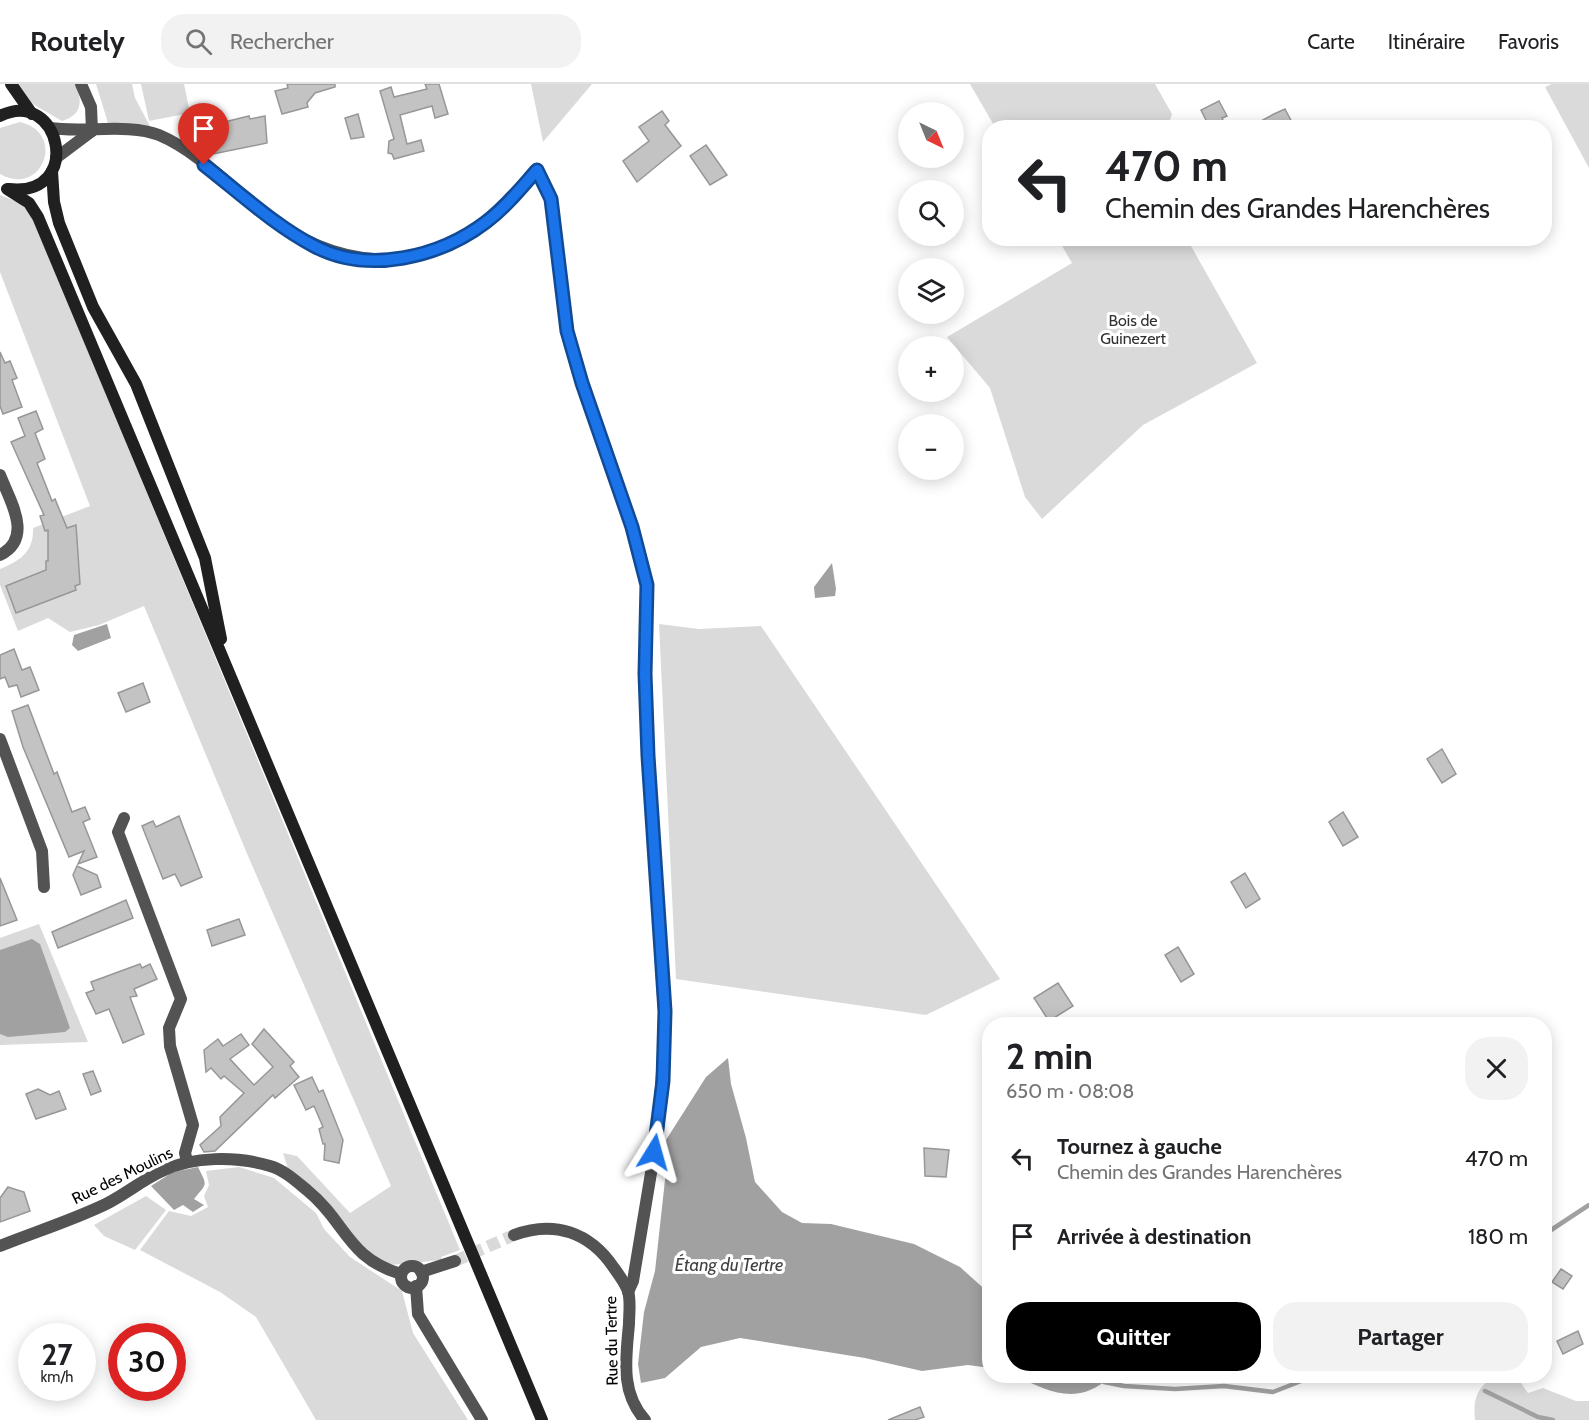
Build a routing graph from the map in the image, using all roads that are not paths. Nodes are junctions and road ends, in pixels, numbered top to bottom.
1 (10, 84) edge
2 (81, 84) edge
3 (32, 114) junction
4 (0, 116) edge
5 (51, 128) junction
6 (92, 131) junction
7 (57, 158) junction
8 (52, 171) junction
9 (4, 187) edge
10 (0, 475) edge
11 (0, 555) edge
12 (227, 666) junction
13 (0, 739) edge
14 (124, 818) dead end
15 (44, 887) dead end
16 (187, 1161) junction
17 (514, 1235) tunnel mouth
18 (0, 1246) edge
19 (455, 1260) tunnel mouth
20 (421, 1272) junction
21 (401, 1274) junction
22 (416, 1287) junction
23 (628, 1292) junction
24 (482, 1420) edge
25 (542, 1420) edge
26 (645, 1420) edge

1 - 3 main road
2 - 6 street
3 - 4 main road
3 - 5 main road
5 - 6 street
5 - 7 main road
6 - 7 street
6 - 23 street
7 - 8 main road
8 - 9 main road
8 - 12 main road
9 - 12 main road
10 - 11 street
12 - 25 main road
13 - 15 street
14 - 16 street
16 - 18 street, Rue des Moulins
16 - 21 street, Rue des Moulins
17 - 23 street, Rue du Tertre
19 - 20 street
20 - 21 street
20 - 22 street
21 - 22 street
22 - 24 street
23 - 26 street, Rue du Tertre

